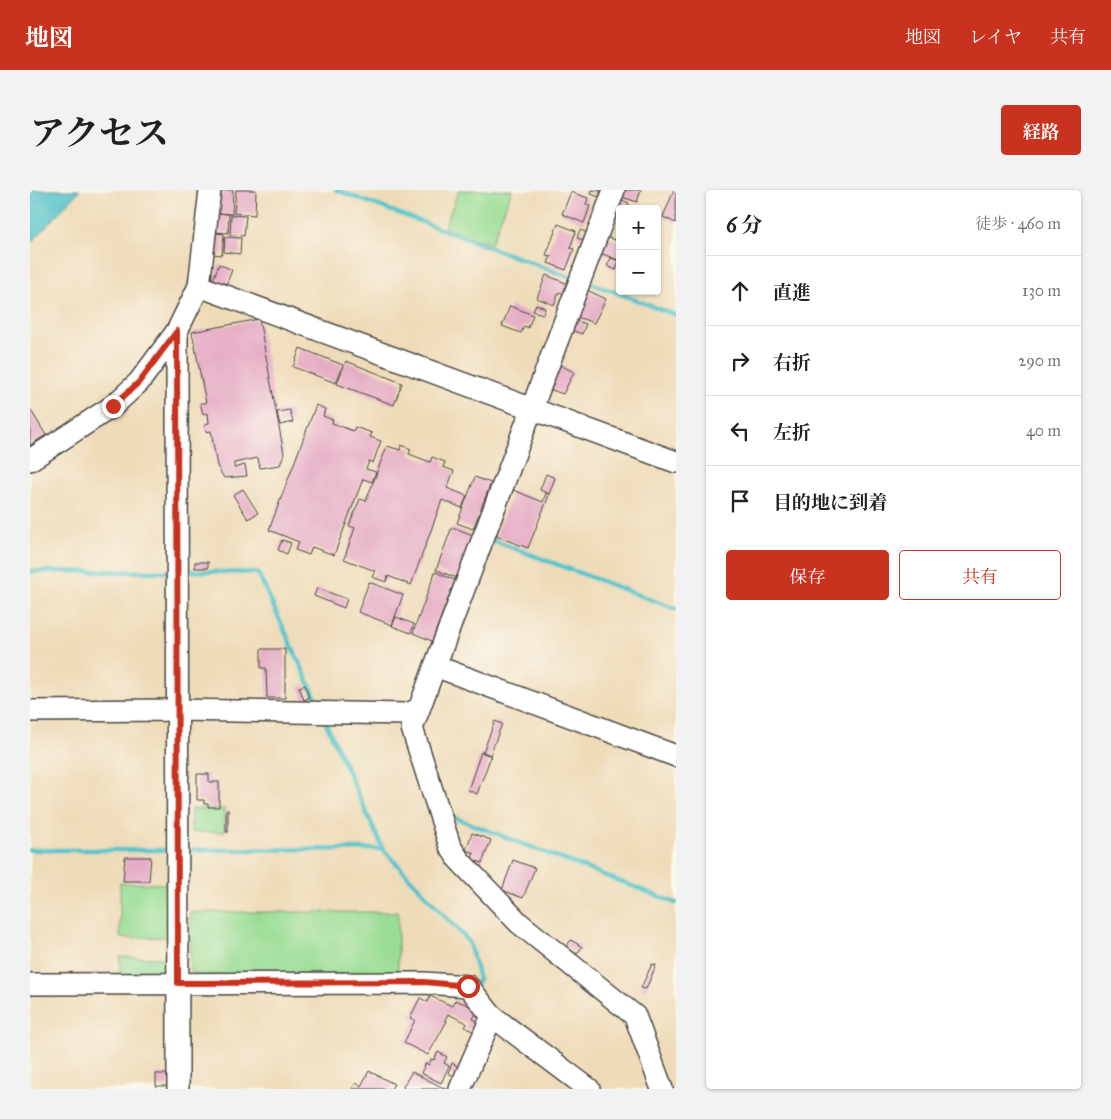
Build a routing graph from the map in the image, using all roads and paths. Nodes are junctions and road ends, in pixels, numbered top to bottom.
1 (210, 190) edge
2 (614, 190) edge
3 (200, 286) junction
4 (177, 331) junction
5 (531, 408) junction
6 (30, 460) edge
7 (676, 462) edge
8 (435, 666) junction
9 (419, 709) junction
10 (178, 710) junction
11 (30, 711) edge
12 (676, 756) edge
13 (178, 983) junction
14 (30, 984) edge
15 (492, 1016) junction
16 (178, 1089) edge
17 (460, 1089) edge
18 (589, 1089) edge
19 (662, 1089) edge

1 - 3 street
2 - 5 street
3 - 4 street
3 - 5 street
4 - 6 street
4 - 10 street
5 - 7 street
5 - 8 street
8 - 9 street
8 - 12 street
9 - 10 street
9 - 19 street
10 - 11 street
10 - 13 street
13 - 14 street
13 - 15 street
13 - 16 street
15 - 17 street
15 - 18 street

